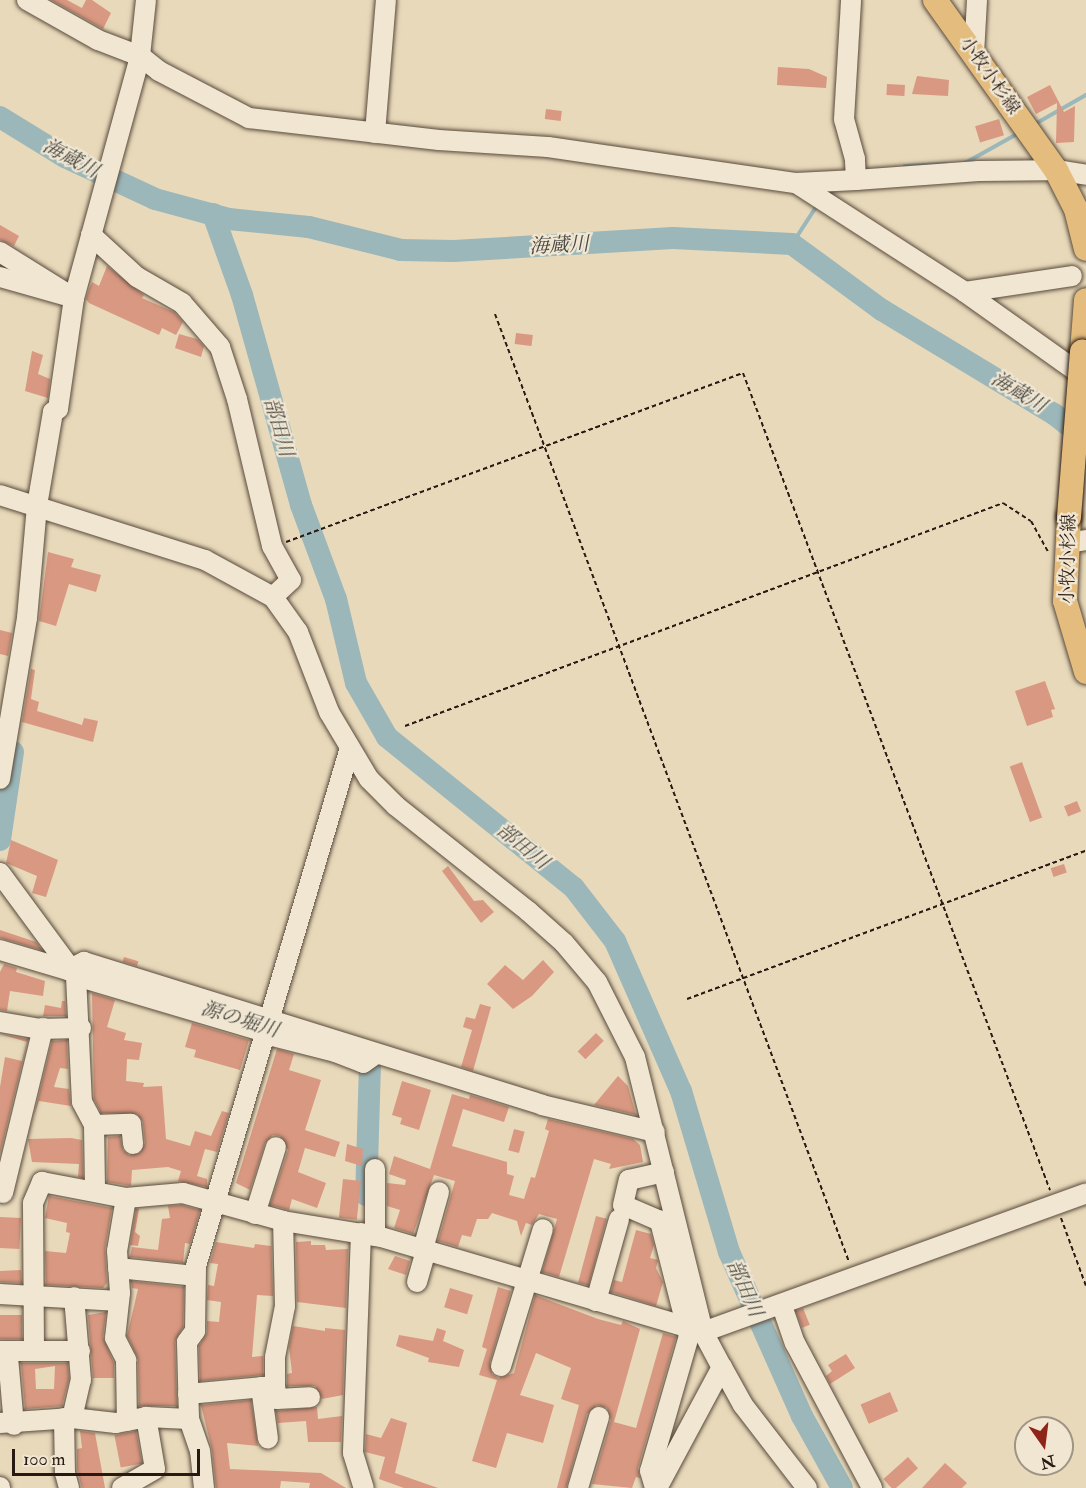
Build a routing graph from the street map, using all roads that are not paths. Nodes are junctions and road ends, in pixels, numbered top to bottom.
1 (27, 0) edge
2 (146, 0) edge
3 (386, 0) edge
4 (851, 0) edge
5 (935, 0) edge
6 (977, 0) edge
7 (974, 54) junction
8 (140, 56) junction
9 (375, 133) junction
10 (1057, 171) junction
11 (1086, 175) edge
12 (856, 180) junction
13 (796, 183) junction
14 (92, 234) junction
15 (1086, 249) edge
16 (0, 252) edge
17 (1072, 276) dead end
18 (0, 277) edge
19 (965, 292) junction
20 (74, 298) junction
21 (1086, 300) edge
22 (1086, 378) edge
23 (0, 495) edge
24 (37, 506) junction
25 (1076, 542) edge
26 (273, 597) junction
27 (1086, 672) edge
28 (349, 751) junction
29 (0, 779) edge
30 (0, 873) edge
31 (0, 950) edge
32 (77, 970) junction
33 (0, 1022) edge
34 (267, 1027) junction
35 (43, 1028) junction
36 (81, 1028) junction
37 (94, 1125) junction
38 (655, 1132) junction
39 (133, 1144) dead end
40 (276, 1147) dead end
41 (375, 1169) dead end
42 (664, 1172) junction
43 (95, 1190) junction
44 (439, 1192) dead end
45 (2, 1193) edge
46 (1086, 1193) edge
47 (126, 1198) junction
48 (213, 1202) junction
49 (33, 1203) junction
50 (255, 1214) junction
51 (619, 1219) dead end
52 (283, 1221) junction
53 (543, 1229) dead end
54 (368, 1234) junction
55 (424, 1249) junction
56 (118, 1268) junction
57 (195, 1276) junction
58 (528, 1281) junction
59 (417, 1282) dead end
60 (34, 1293) junction
61 (0, 1294) edge
62 (74, 1297) junction
63 (118, 1301) junction
64 (596, 1301) junction
65 (776, 1308) junction
66 (695, 1330) junction
67 (34, 1350) junction
68 (80, 1351) junction
69 (4, 1354) edge
70 (501, 1366) dead end
71 (722, 1367) junction
72 (268, 1387) junction
73 (188, 1394) junction
74 (310, 1397) dead end
75 (599, 1417) dead end
76 (68, 1418) junction
77 (136, 1419) junction
78 (189, 1419) junction
79 (7, 1424) edge
80 (268, 1439) dead end
81 (125, 1487) edge
82 (69, 1488) edge
83 (204, 1488) edge
84 (364, 1488) edge
85 (578, 1488) edge
86 (656, 1488) edge
87 (807, 1488) edge
88 (872, 1488) edge

1 - 8 street
2 - 8 street
3 - 9 street
4 - 12 street
5 - 7 main road, 小牧小杉線
6 - 7 street
7 - 10 main road, 小牧小杉線
8 - 9 street
8 - 14 street
9 - 13 street
10 - 11 street
10 - 12 street
10 - 15 main road, 小牧小杉線
12 - 13 street
13 - 19 street
14 - 20 street
14 - 26 street
16 - 20 street
17 - 19 street
18 - 20 street
19 - 22 street
20 - 24 street
21 - 25 main road, 小牧小杉線, bridge
23 - 24 street
24 - 26 street
24 - 29 street
25 - 27 main road, 小牧小杉線
26 - 28 street
28 - 34 street
28 - 38 street
30 - 32 street
31 - 32 street
32 - 34 street
32 - 36 street
33 - 35 street
34 - 38 street
34 - 48 street
35 - 36 street
35 - 45 street
36 - 37 street
37 - 39 street
37 - 43 street
38 - 42 street
40 - 50 street
41 - 54 street
42 - 66 street
42 - 66 street
43 - 47 street
43 - 49 street
44 - 55 street
45 - 49 street
46 - 65 street
47 - 48 street
47 - 56 street
48 - 50 street
48 - 57 street
49 - 60 street
50 - 52 street
51 - 64 street
52 - 54 street
52 - 72 street
53 - 58 street
54 - 55 street
54 - 84 street
55 - 58 street
55 - 59 street
56 - 57 street
56 - 63 street
57 - 73 street
58 - 64 street
58 - 70 street
60 - 61 street
60 - 62 street
60 - 67 street
62 - 63 street
62 - 68 street
63 - 77 street
64 - 66 street
65 - 66 street
65 - 88 street
66 - 71 street
66 - 86 street
67 - 68 street
67 - 69 street
68 - 76 street
69 - 79 street
71 - 86 street
71 - 87 street
72 - 73 street
72 - 74 street
72 - 80 street
73 - 78 street
75 - 85 street
76 - 77 street
76 - 79 street
76 - 82 street
77 - 78 street
77 - 81 street
78 - 83 street

